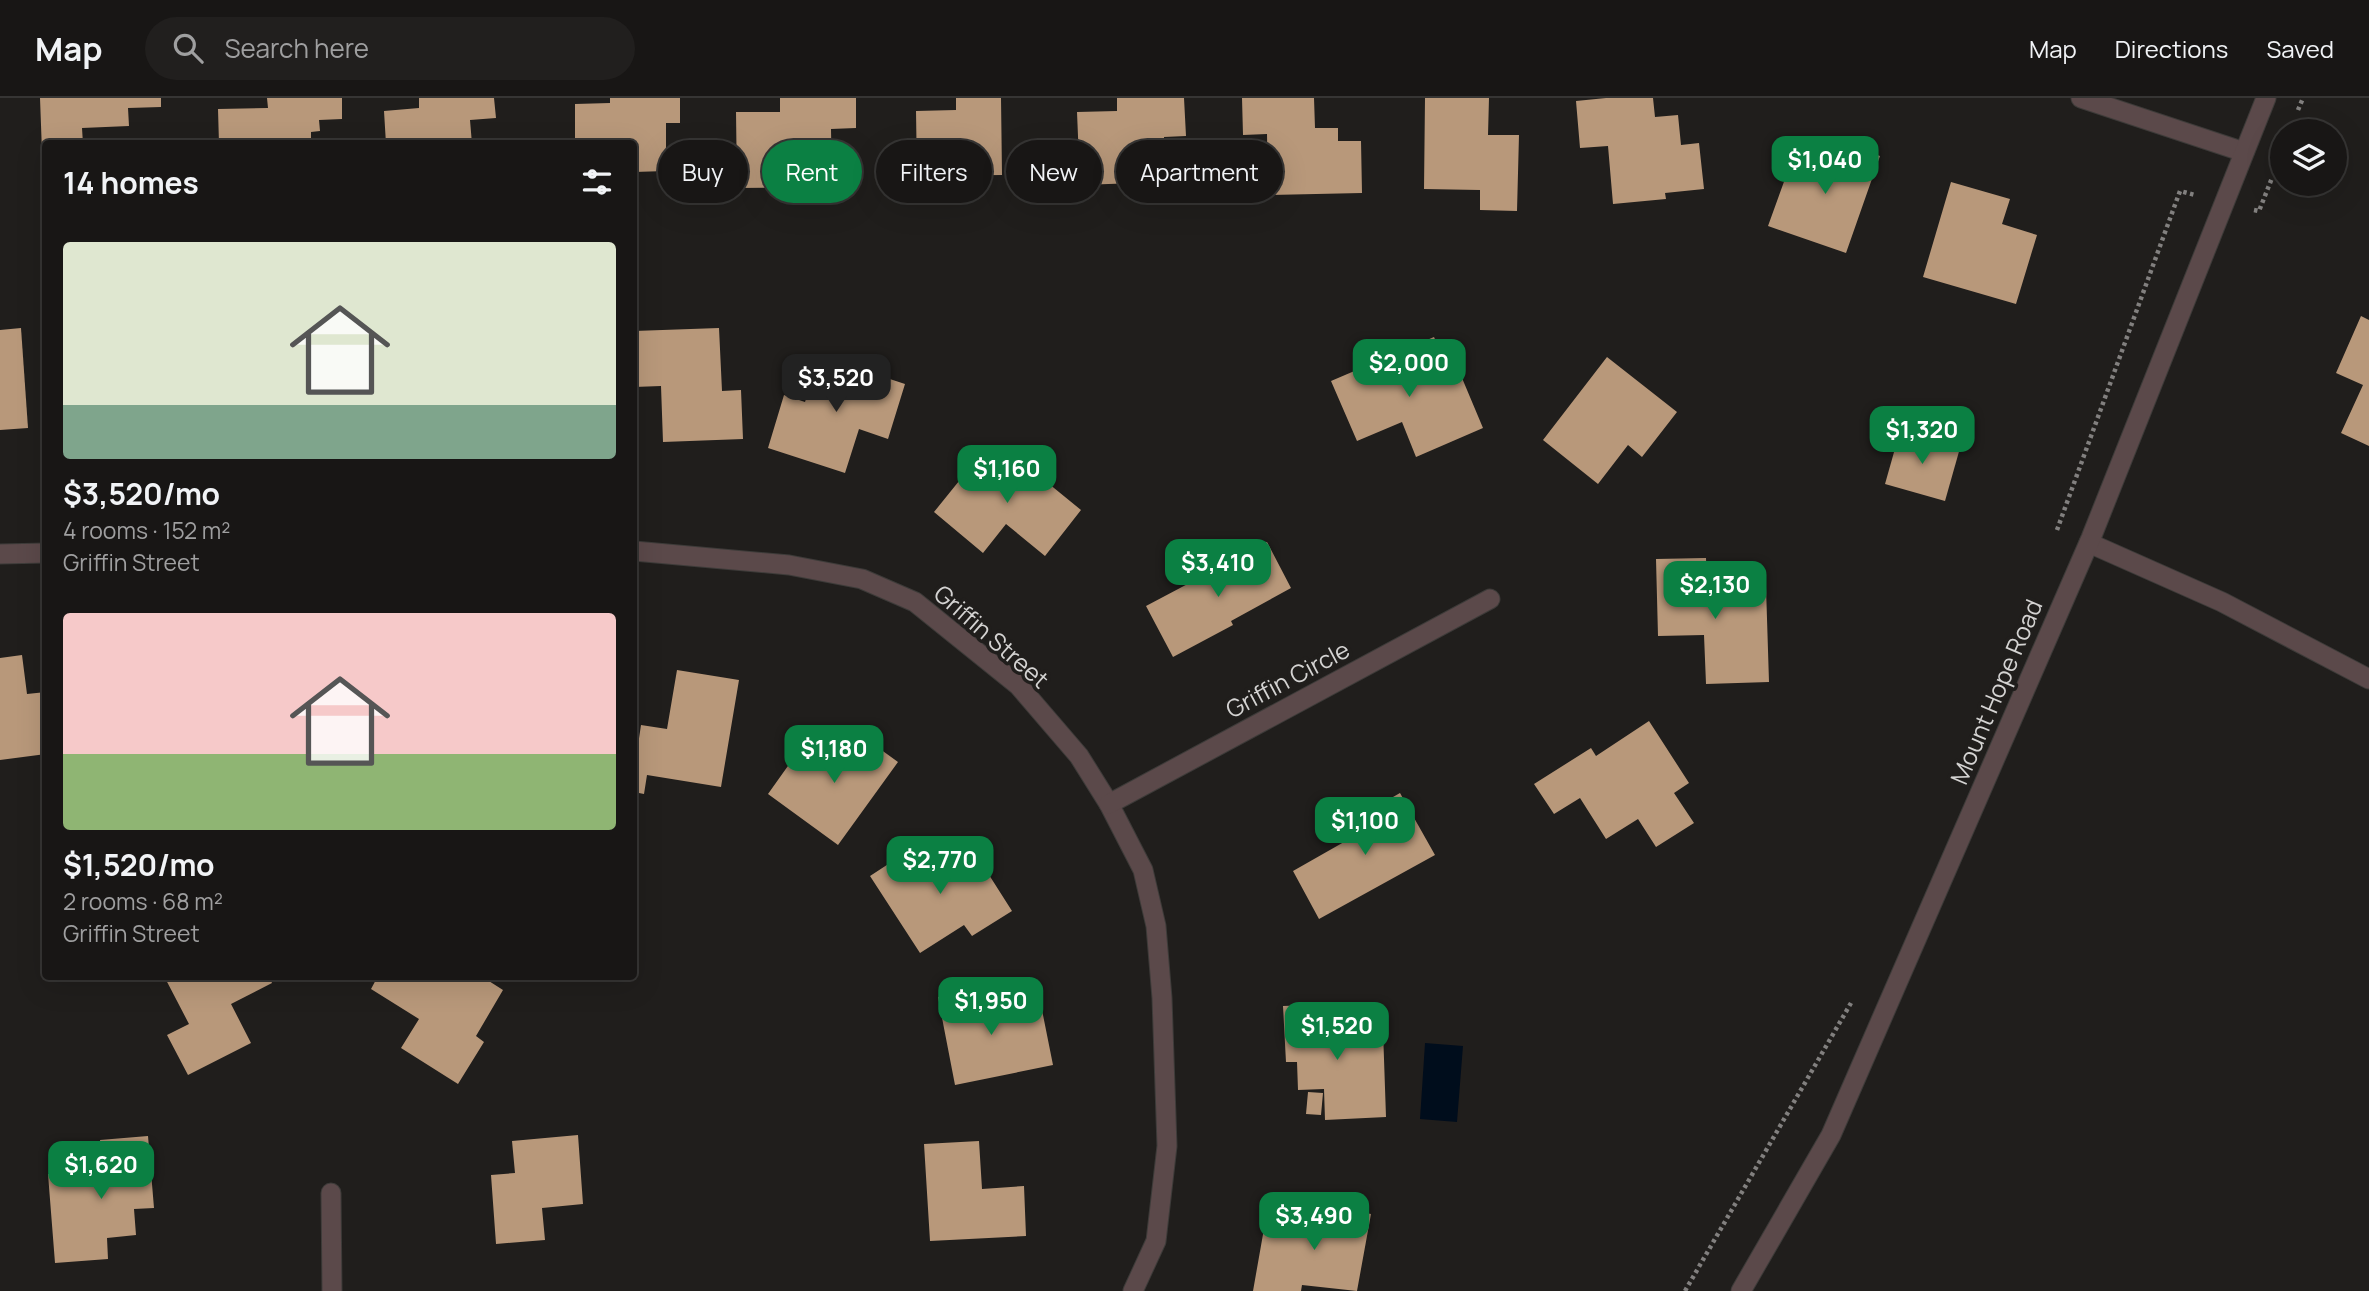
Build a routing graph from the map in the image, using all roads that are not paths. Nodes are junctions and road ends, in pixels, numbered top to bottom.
1 (2081, 98) edge
2 (2266, 98) edge
3 (2244, 152) junction
4 (2089, 543) junction
5 (637, 551) edge
6 (42, 553) edge
7 (0, 554) edge
8 (1490, 599) dead end
9 (2369, 679) edge
10 (1109, 804) junction
11 (331, 1192) dead end
12 (332, 1291) edge
13 (1133, 1291) edge
14 (1741, 1291) edge

1 - 3 street
2 - 3 street, Mount Hope Road
3 - 4 street, Mount Hope Road
4 - 9 street
4 - 14 street, Mount Hope Road
5 - 10 street, Griffin Street
6 - 7 street
8 - 10 street, Griffin Circle
10 - 13 street, Griffin Street
11 - 12 street

